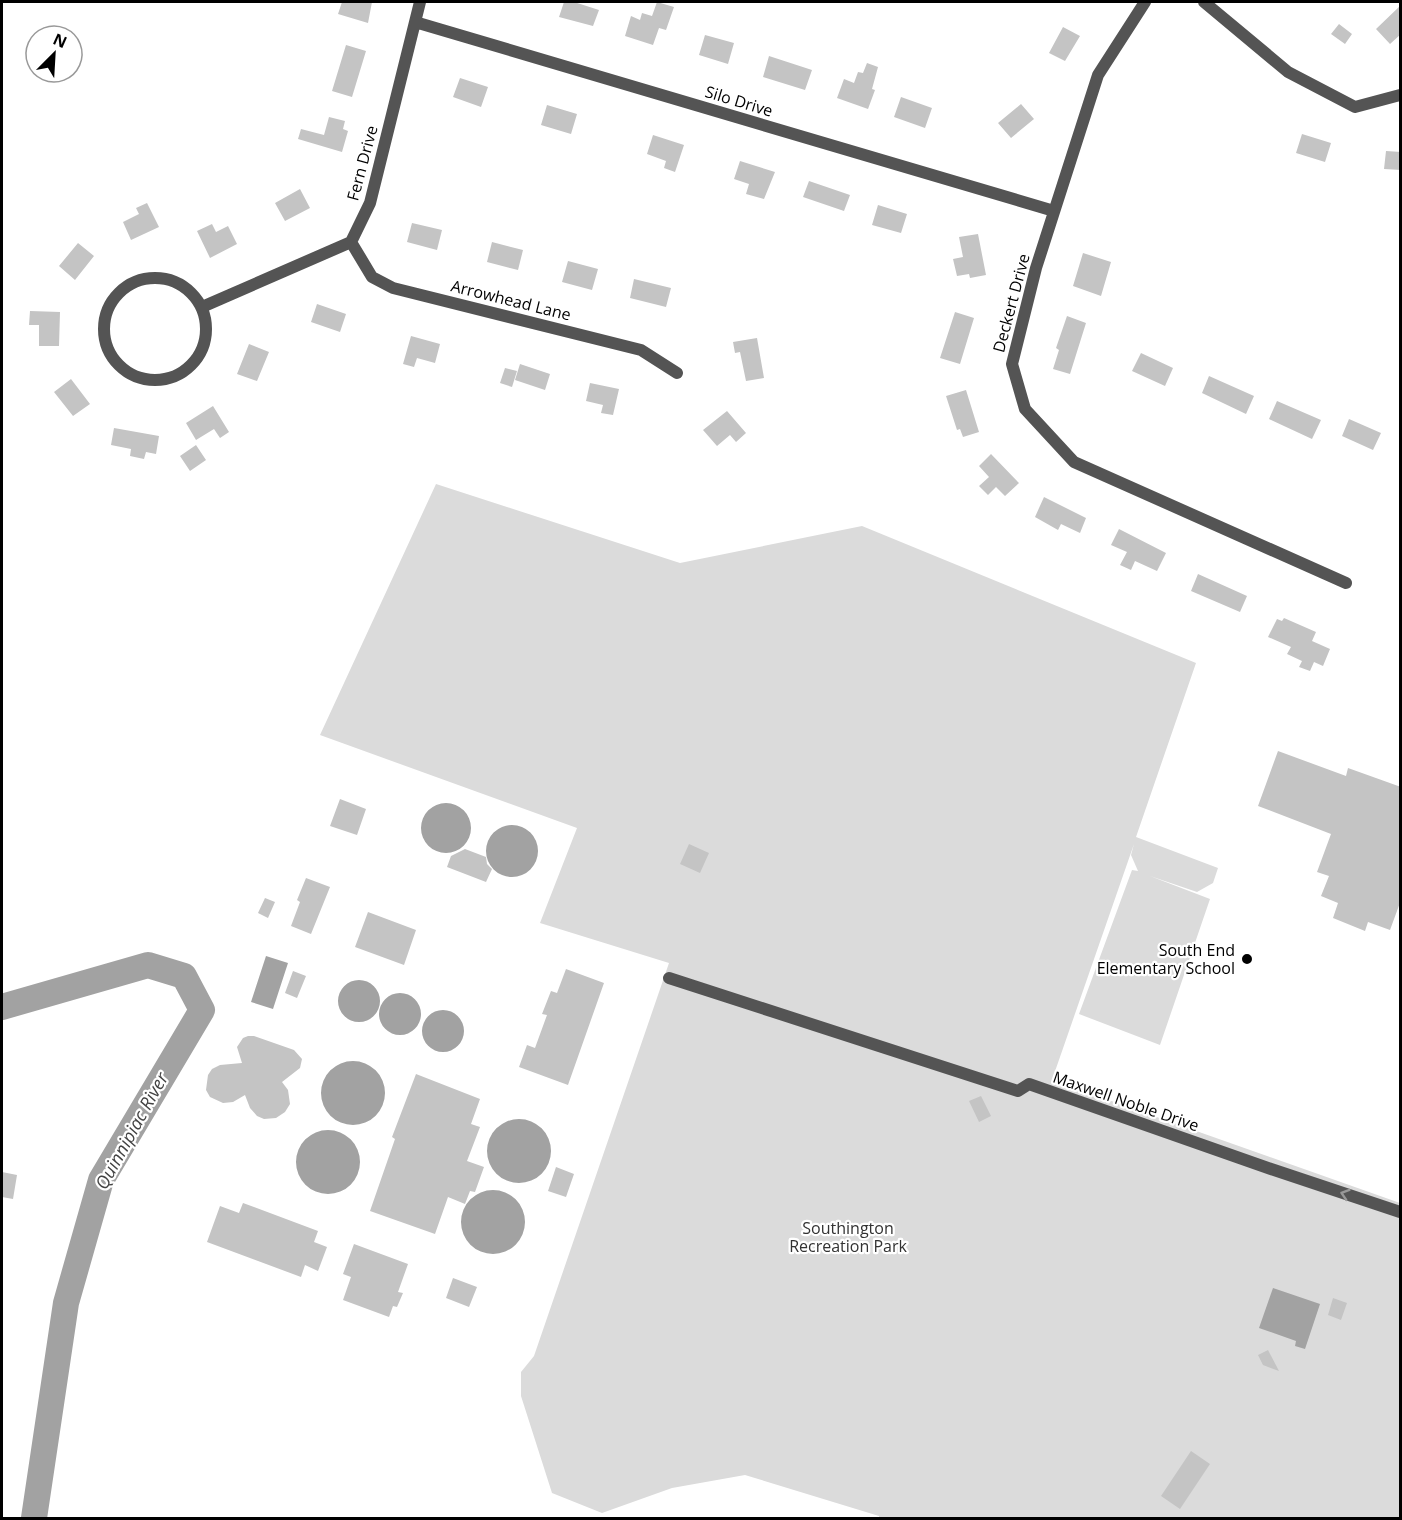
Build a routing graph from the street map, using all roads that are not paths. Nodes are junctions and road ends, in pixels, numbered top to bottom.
1 (420, 2) edge
2 (1145, 2) edge
3 (1204, 2) edge
4 (415, 22) junction
5 (1401, 94) edge
6 (1054, 212) junction
7 (351, 242) junction
8 (201, 307) junction
9 (677, 373) dead end
10 (1346, 583) dead end
11 (669, 978) dead end
12 (1401, 1212) edge

1 - 4 street, Fern Drive
2 - 6 street, Deckert Drive
3 - 5 street
4 - 6 street, Silo Drive
4 - 7 street, Fern Drive
6 - 10 street, Deckert Drive
7 - 8 street
7 - 9 street, Arrowhead Lane
8 - 8 street
12 -> 11 street, Maxwell Noble Drive

